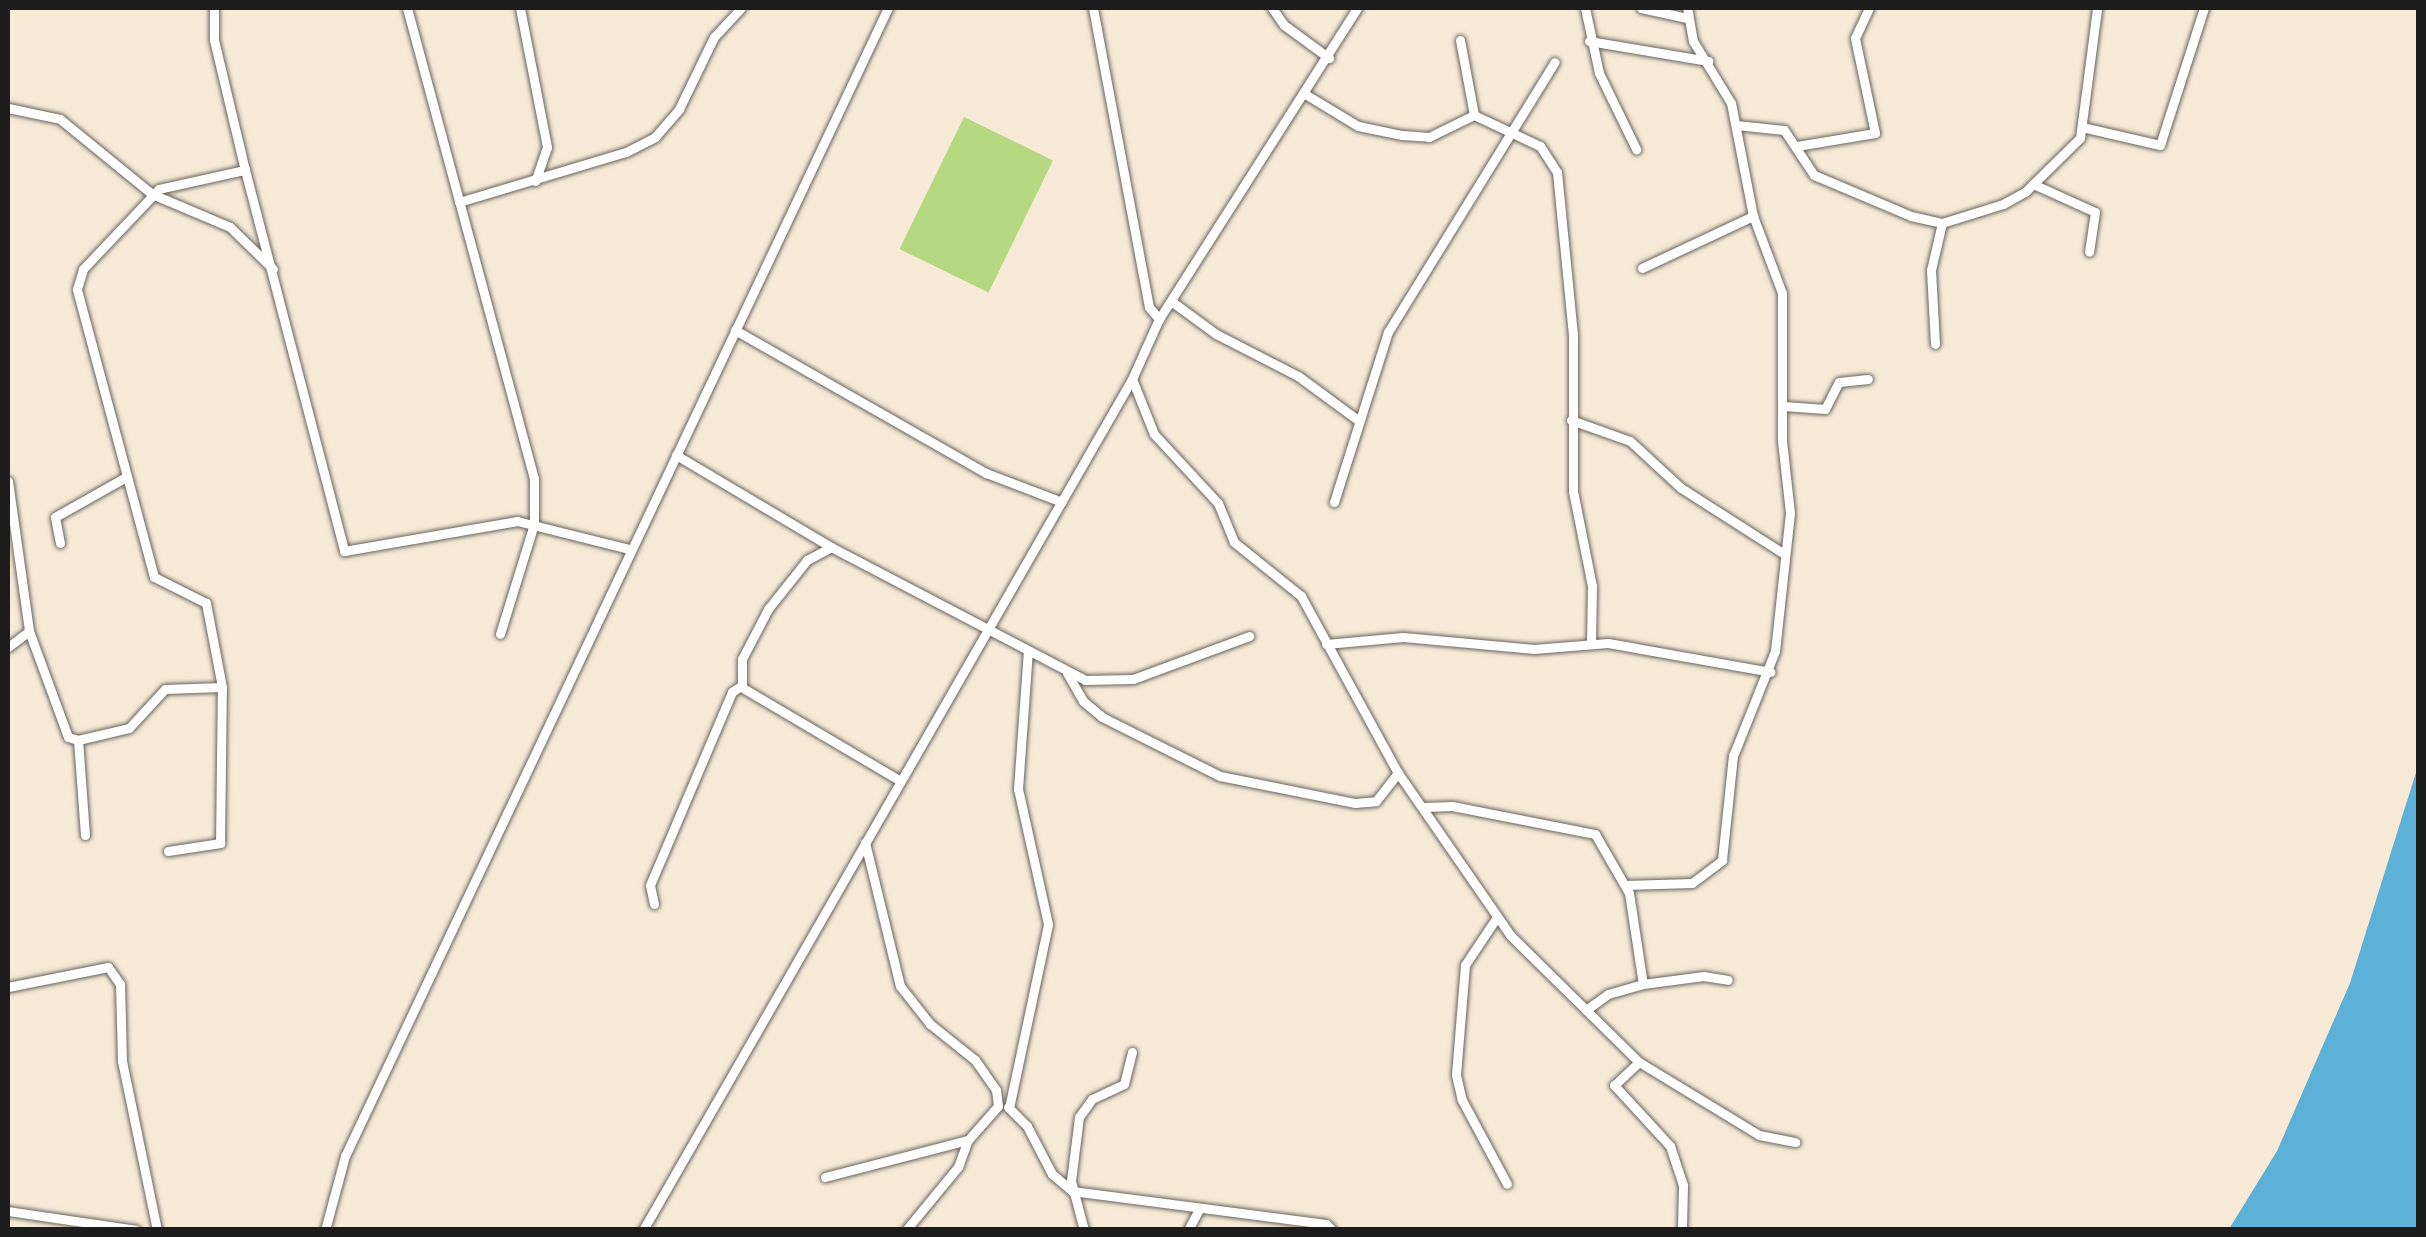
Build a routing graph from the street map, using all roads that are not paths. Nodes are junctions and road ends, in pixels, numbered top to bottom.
1 (214, 8) edge
2 (407, 8) edge
3 (520, 8) edge
4 (741, 8) edge
5 (888, 8) edge
6 (1093, 8) edge
7 (1272, 8) edge
8 (1356, 8) edge
9 (1585, 8) edge
10 (1641, 8) edge
11 (1869, 8) edge
12 (2097, 8) edge
13 (2204, 8) edge
14 (1687, 13) edge
15 (1460, 40) dead end
16 (1589, 42) junction
17 (1328, 58) junction
18 (1708, 61) junction
19 (1556, 62) dead end
20 (1305, 94) junction
21 (8, 108) edge
22 (1474, 114) junction
23 (1736, 126) junction
24 (2082, 127) junction
25 (1508, 136) junction
26 (1797, 146) junction
27 (1636, 149) dead end
28 (244, 170) junction
29 (536, 181) junction
30 (2033, 184) junction
31 (152, 194) junction
32 (459, 202) junction
33 (1753, 216) junction
34 (1942, 223) junction
35 (2089, 252) dead end
36 (1642, 268) dead end
37 (273, 269) junction
38 (1171, 301) junction
39 (1159, 319) junction
40 (735, 330) junction
41 (1935, 344) dead end
42 (1132, 379) junction
43 (1868, 379) dead end
44 (1784, 406) junction
45 (1358, 420) junction
46 (1571, 420) junction
47 (676, 454) junction
48 (126, 477) junction
49 (8, 482) edge
50 (1062, 502) junction
51 (1334, 502) dead end
52 (534, 524) junction
53 (60, 543) dead end
54 (831, 547) junction
55 (630, 549) junction
56 (1781, 552) junction
57 (989, 626) junction
58 (28, 631) junction
59 (500, 634) dead end
60 (1249, 636) dead end
61 (1326, 644) junction
62 (1591, 644) junction
63 (8, 647) edge
64 (1028, 650) junction
65 (1067, 672) junction
66 (1770, 672) junction
67 (222, 687) junction
68 (740, 688) junction
69 (78, 740) junction
70 (1398, 772) junction
71 (900, 780) junction
72 (1425, 808) junction
73 (84, 835) dead end
74 (864, 840) junction
75 (168, 851) dead end
76 (1625, 885) junction
77 (654, 904) dead end
78 (1497, 917) junction
79 (1728, 980) dead end
80 (1644, 984) junction
81 (8, 987) edge
82 (1586, 1010) junction
83 (1132, 1052) dead end
84 (1639, 1062) junction
85 (998, 1099) junction
86 (1009, 1108) junction
87 (968, 1140) junction
88 (1794, 1142) dead end
89 (825, 1177) dead end
90 (1507, 1184) dead end
91 (1072, 1190) junction
92 (8, 1206) edge
93 (1199, 1209) junction
94 (136, 1230) edge
95 (157, 1230) edge
96 (325, 1230) edge
97 (643, 1230) edge
98 (906, 1230) edge
99 (1084, 1230) edge
100 (1188, 1230) edge
101 (1332, 1230) edge
102 (1682, 1230) edge

1 - 28 street
2 - 32 street
3 - 29 street
4 - 29 street
5 - 40 street
6 - 39 street
7 - 17 street
8 - 17 street
9 - 16 street
10 - 14 street
11 - 26 street
12 - 24 street
13 - 24 street
14 - 18 street
15 - 22 street
16 - 18 street
16 - 27 street
17 - 20 street
18 - 23 street
19 - 25 street
20 - 22 street
20 - 38 street
21 - 31 street
22 - 25 street
23 - 26 street
23 - 33 street
24 - 30 street
25 - 45 street
25 - 46 street
26 - 34 street
28 - 31 street
28 - 37 street
29 - 32 street
30 - 34 street
30 - 35 street
31 - 37 street
31 - 48 street
32 - 52 street
33 - 36 street
33 - 44 street
34 - 41 street
37 - 52 street
38 - 39 street
38 - 45 street
39 - 42 street
40 - 47 street
40 - 50 street
42 - 50 street
42 - 61 street
43 - 44 street
44 - 56 street
45 - 51 street
46 - 56 street
46 - 62 street
47 - 54 street
47 - 55 street
48 - 53 street
48 - 67 street
49 - 58 street
50 - 57 street
52 - 55 street
52 - 59 street
54 - 57 street
54 - 68 street
55 - 96 street
56 - 66 street
57 - 64 street
57 - 71 street
58 - 63 street
58 - 69 street
60 - 65 street
61 - 62 street
61 - 70 street
62 - 66 street
64 - 65 street
64 - 86 street
65 - 70 street
66 - 76 street
67 - 69 street
67 - 75 street
68 - 71 street
68 - 77 street
69 - 73 street
70 - 72 street
71 - 74 street
72 - 76 street
72 - 78 street
74 - 85 street
74 - 97 street
76 - 80 street
78 - 82 street
78 - 90 street
79 - 80 street
80 - 82 street
81 - 95 street
82 - 84 street
83 - 91 street
84 - 88 street
84 - 102 street
85 - 86 street
85 - 87 street
86 - 91 street
87 - 89 street
87 - 98 street
91 - 93 street
91 - 99 street
92 - 94 street
93 - 100 street
93 - 101 street

